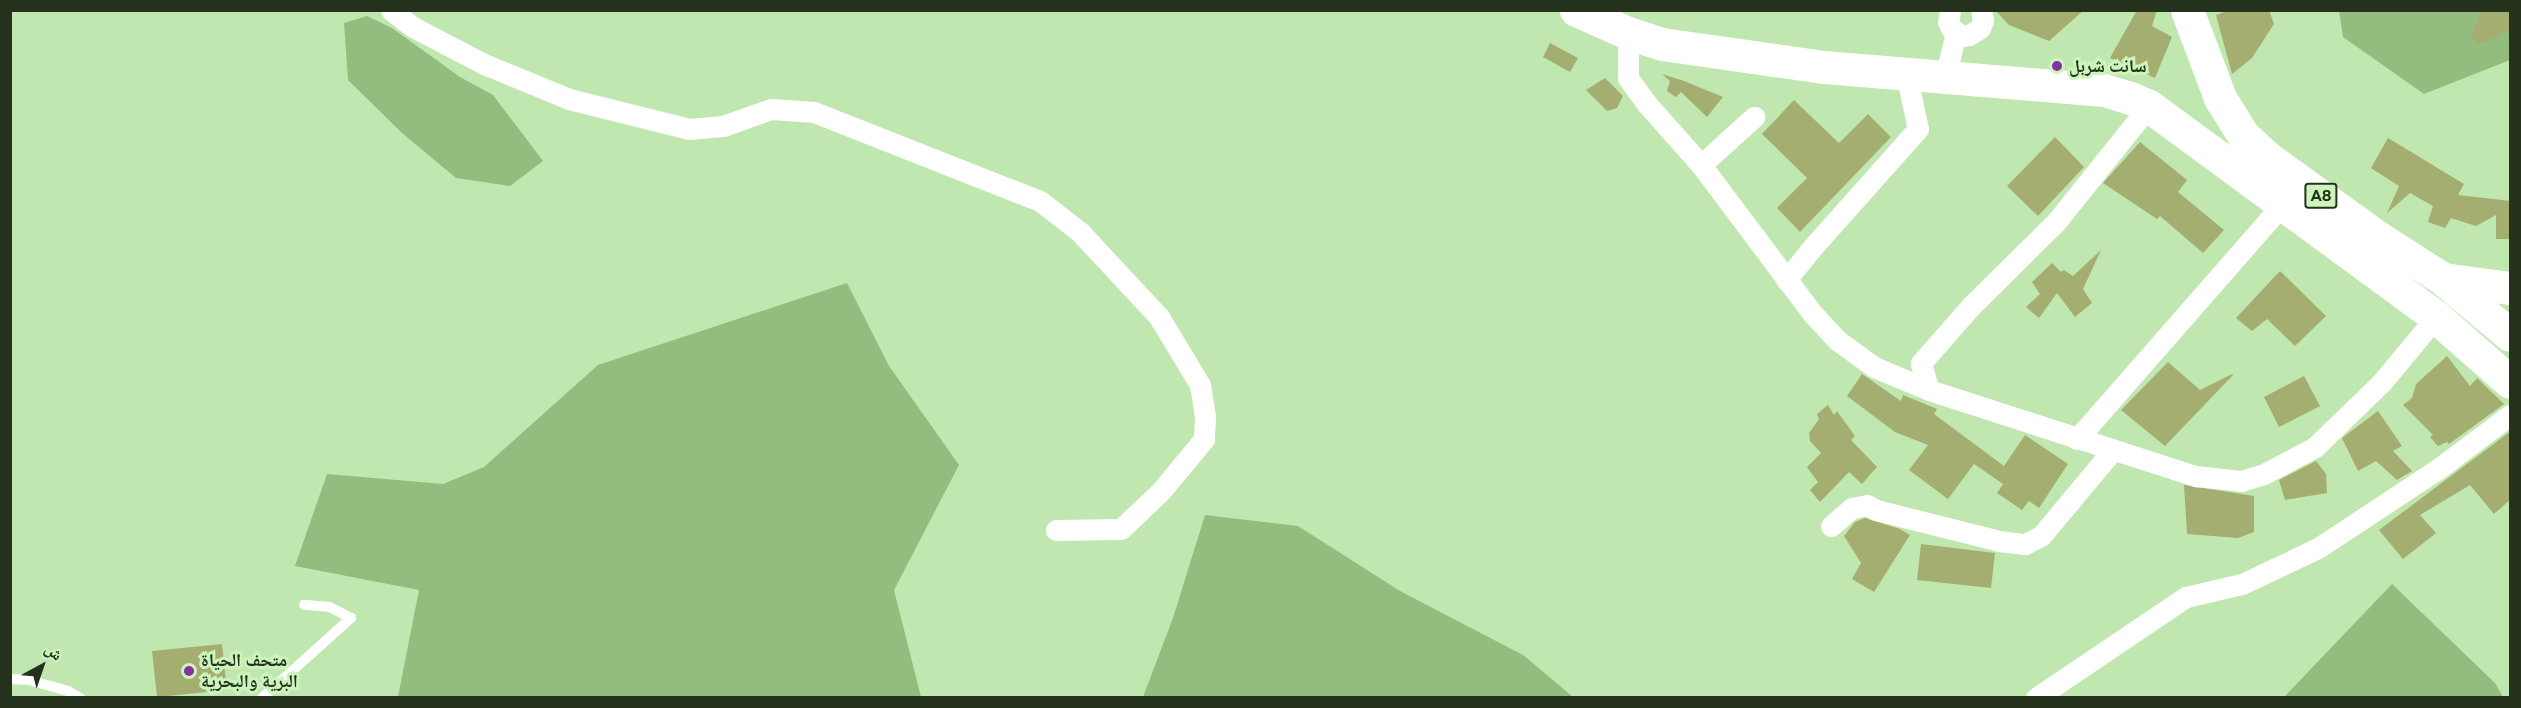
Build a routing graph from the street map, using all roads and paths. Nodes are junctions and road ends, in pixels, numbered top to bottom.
1 (391, 10) edge
2 (1576, 10) edge
3 (1950, 10) edge
4 (1981, 10) edge
5 (2187, 10) edge
6 (1626, 22) edge
7 (1956, 33) junction
8 (1906, 73) junction
9 (1945, 77) junction
10 (2149, 106) junction
11 (1754, 117) dead end
12 (1701, 165) junction
13 (2281, 206) junction
14 (2443, 279) junction
15 (1786, 280) junction
16 (2511, 288) edge
17 (2436, 317) junction
18 (2511, 335) edge
19 (2511, 382) edge
20 (1929, 390) junction
21 (2511, 415) edge
22 (2077, 439) junction
23 (2113, 450) junction
24 (1831, 526) dead end
25 (1056, 530) dead end
26 (304, 605) dead end
27 (10, 679) edge
28 (80, 698) edge
29 (262, 698) edge
30 (2036, 698) edge

1 - 25 street
2 - 6 highway, A8
3 - 7 street
4 - 7 street
5 - 14 highway, A8
6 - 8 highway, A8
6 - 12 street
7 - 9 street
8 - 9 highway, A8
8 - 15 street
9 - 10 highway, A8
10 - 13 highway, A8
10 - 20 street
11 - 12 street
12 - 15 street
13 - 17 highway, A8
13 - 22 street
14 - 16 highway
14 - 18 highway, A8
15 - 20 street
17 - 19 highway, A8
17 - 23 street
20 - 22 street
21 - 30 street
22 - 23 street
23 - 24 street
26 - 29 lane
27 - 28 lane

